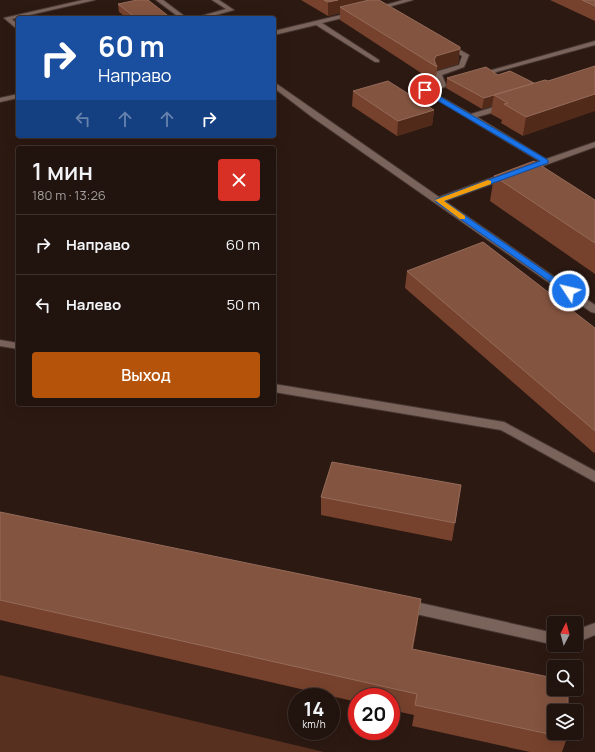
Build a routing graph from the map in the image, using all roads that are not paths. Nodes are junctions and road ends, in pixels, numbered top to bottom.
1 (92, 0) edge
2 (159, 0) edge
3 (215, 0) edge
4 (410, 0) edge
5 (379, 8) junction
6 (392, 15) edge
7 (16, 16) edge
8 (16, 16) edge
9 (181, 16) edge
10 (206, 16) edge
11 (317, 23) junction
12 (16, 26) edge
13 (276, 33) edge
14 (439, 40) edge
15 (595, 43) edge
16 (377, 61) dead end
17 (473, 77) edge
18 (276, 86) edge
19 (16, 96) edge
20 (0, 100) edge
21 (514, 104) edge
22 (470, 117) junction
23 (595, 144) edge
24 (546, 162) junction
25 (531, 167) junction
26 (544, 175) edge
27 (438, 200) junction
28 (595, 310) edge
29 (0, 343) edge
30 (16, 346) edge
31 (276, 388) edge
32 (595, 476) edge
33 (398, 604) edge
34 (595, 629) edge
35 (583, 634) edge
36 (547, 637) edge

1 - 8 lane
2 - 9 lane
3 - 10 lane
4 - 5 lane
5 - 6 lane
5 - 11 lane
7 - 12 lane
11 - 13 lane
11 - 16 lane
14 - 22 lane
15 - 17 lane
18 - 27 lane
19 - 20 lane
21 - 22 lane
22 - 24 lane
23 - 24 lane
24 - 25 lane
25 - 26 lane
25 - 27 lane
27 - 28 lane
29 - 30 lane
31 - 32 lane
33 - 36 lane
34 - 35 lane

